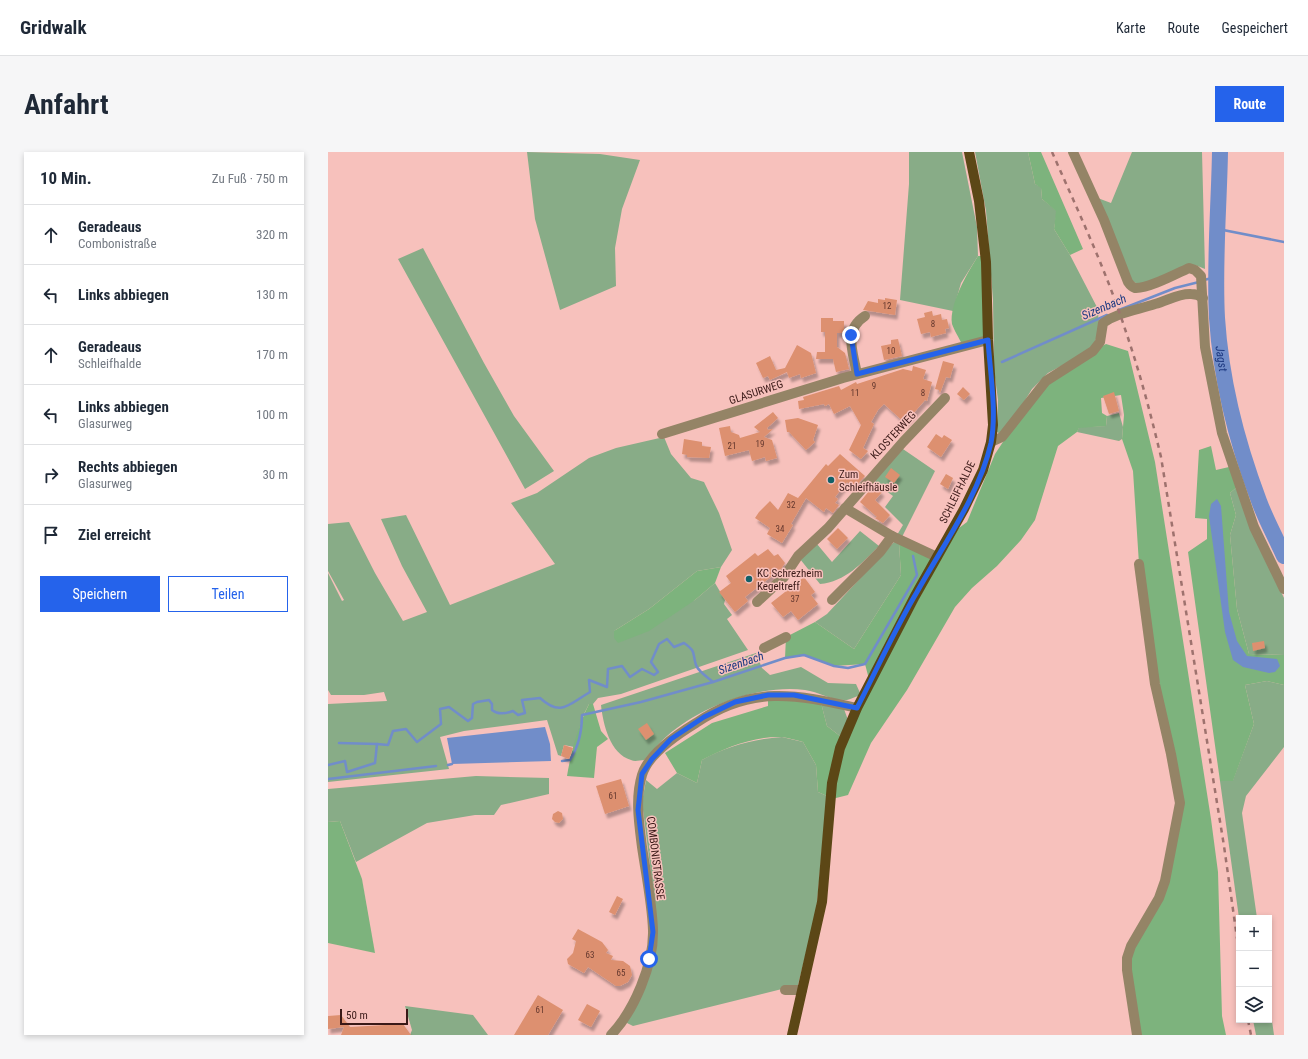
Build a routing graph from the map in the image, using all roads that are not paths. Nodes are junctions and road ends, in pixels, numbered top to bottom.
1 (969, 152) edge
2 (1073, 152) edge
3 (1203, 298) junction
4 (865, 316) dead end
5 (988, 340) junction
6 (857, 374) junction
7 (945, 398) dead end
8 (662, 434) dead end
9 (991, 442) junction
10 (845, 508) junction
11 (892, 536) junction
12 (937, 557) junction
13 (1140, 564) dead end
14 (1284, 589) edge
15 (832, 600) dead end
16 (757, 602) dead end
17 (786, 638) dead end
18 (764, 648) dead end
19 (857, 708) junction
20 (785, 990) dead end
21 (802, 990) junction
22 (611, 1035) edge
23 (792, 1035) edge
24 (1137, 1035) edge

1 - 5 main road, SCHLEIFHALDE
2 - 3 street
3 - 9 street
3 - 14 street
4 - 6 street
5 - 6 street, GLASURWEG
5 - 9 main road, SCHLEIFHALDE
6 - 8 street, GLASURWEG
7 - 10 street, KLOSTERWEG
9 - 12 main road, SCHLEIFHALDE
10 - 11 street
10 - 16 street, KLOSTERWEG
11 - 12 street
11 - 15 street
12 - 19 main road, SCHLEIFHALDE
13 - 24 street
17 - 18 street
19 - 21 main road, SCHLEIFHALDE
19 - 22 street, COMBONISTRASSE
20 - 21 street
21 - 23 main road, SCHLEIFHALDE

